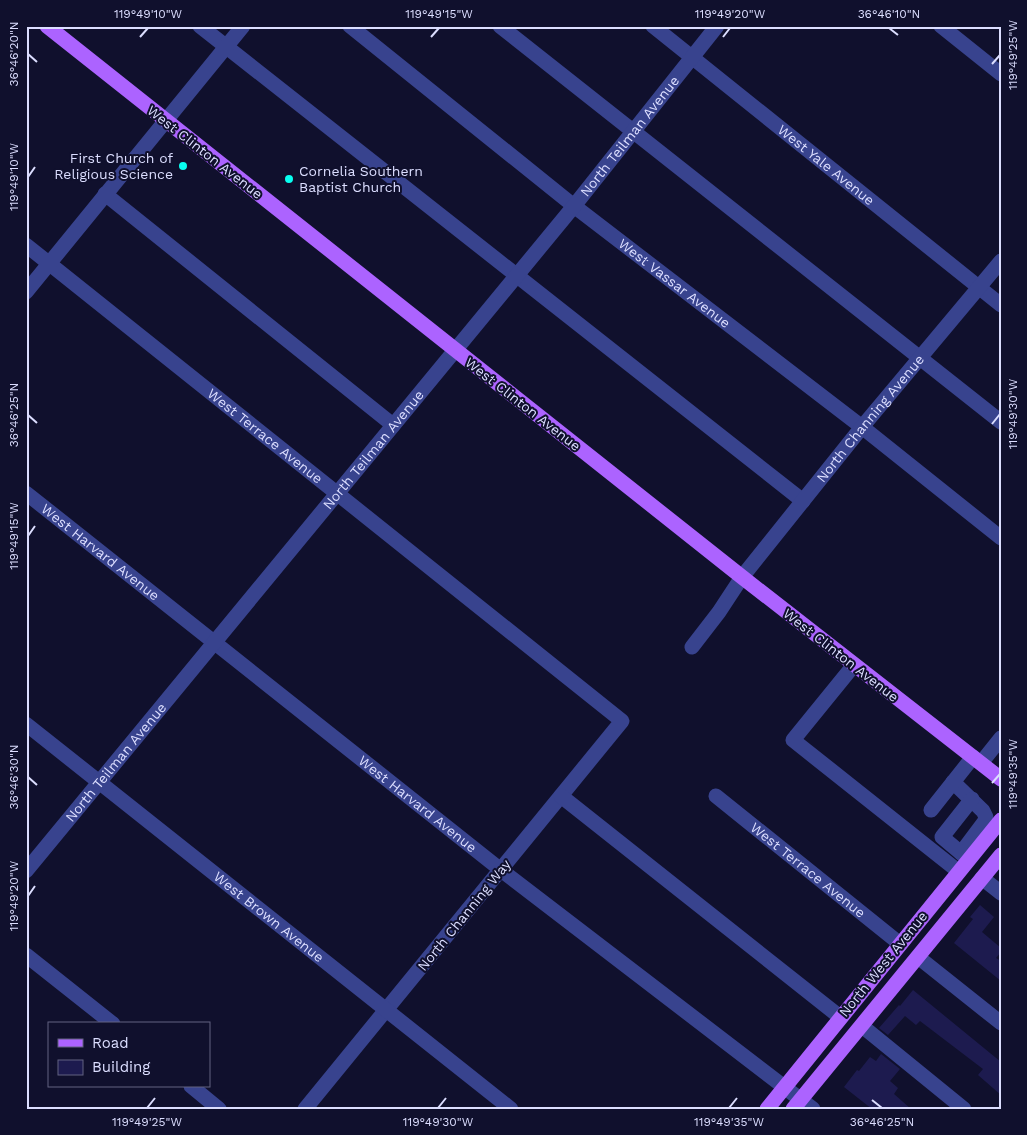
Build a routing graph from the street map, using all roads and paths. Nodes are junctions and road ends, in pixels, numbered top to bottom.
1 (200, 26) edge
2 (243, 26) edge
3 (350, 26) edge
4 (500, 26) edge
5 (653, 26) edge
6 (717, 26) edge
7 (941, 26) edge
8 (51, 28) edge
9 (226, 47) junction
10 (692, 57) junction
11 (1001, 74) edge
12 (165, 120) junction
13 (633, 131) junction
14 (105, 194) junction
15 (574, 206) junction
16 (26, 245) edge
17 (1001, 261) edge
18 (49, 264) junction
19 (516, 275) junction
20 (979, 288) junction
21 (26, 292) edge
22 (1001, 305) edge
23 (455, 350) junction
24 (920, 358) junction
25 (1001, 422) edge
26 (392, 425) junction
27 (862, 427) junction
28 (26, 492) edge
29 (337, 493) junction
30 (803, 501) junction
31 (1001, 538) edge
32 (742, 577) junction
33 (214, 642) junction
34 (692, 647) dead end
35 (854, 664) junction
36 (622, 721) joint
37 (26, 724) edge
38 (1001, 738) edge
39 (977, 760) junction
40 (1001, 779) edge
41 (98, 782) junction
42 (953, 782) junction
43 (561, 796) junction
44 (716, 796) dead end
45 (972, 799) junction
46 (931, 810) dead end
47 (1001, 820) edge
48 (1001, 855) edge
49 (962, 861) junction
50 (501, 870) junction
51 (26, 871) edge
52 (982, 878) junction
53 (1001, 893) edge
54 (899, 943) junction
55 (26, 955) edge
56 (918, 957) junction
57 (386, 1010) junction
58 (840, 1017) junction
59 (110, 1022) edge
60 (1001, 1024) edge
61 (862, 1026) junction
62 (785, 1087) junction
63 (193, 1088) edge
64 (797, 1104) edge
65 (219, 1109) edge
66 (305, 1109) edge
67 (511, 1109) edge
68 (767, 1109) edge
69 (813, 1109) edge
70 (964, 1109) edge

1 - 9 street
2 - 9 street
3 - 15 street, West Vassar Avenue
4 - 13 street
5 - 10 street, West Yale Avenue
6 - 10 street, North Teilman Avenue
7 - 11 street
8 - 12 main road, West Clinton Avenue
9 - 12 street
9 - 19 street
10 - 13 street, North Teilman Avenue
10 - 20 street, West Yale Avenue
12 - 14 street
12 - 23 main road, West Clinton Avenue
13 - 15 street, North Teilman Avenue
13 - 24 street
14 - 18 street
14 - 26 street
15 - 19 street, North Teilman Avenue
15 - 27 street, West Vassar Avenue
16 - 18 street, West Terrace Avenue
17 - 20 street, North Channing Avenue
18 - 21 street
18 - 29 street, West Terrace Avenue
19 - 23 street, North Teilman Avenue
19 - 30 street
20 - 22 street, West Yale Avenue
20 - 24 street, North Channing Avenue
23 - 26 street, North Teilman Avenue
23 - 32 main road, West Clinton Avenue
24 - 25 street
24 - 27 street, North Channing Avenue
26 - 29 street, North Teilman Avenue
27 - 30 street, North Channing Avenue
27 - 31 street, West Vassar Avenue
28 - 33 street, West Harvard Avenue
29 - 33 street, North Teilman Avenue
29 - 36 street, West Terrace Avenue
30 - 32 street, North Channing Avenue
32 - 34 street, North Channing Avenue
32 - 35 main road, West Clinton Avenue
33 - 41 street, North Teilman Avenue
33 - 50 street, West Harvard Avenue
35 - 39 main road, West Clinton Avenue
35 - 49 street
36 - 43 street, North Channing Way
37 - 41 street, West Brown Avenue
38 - 39 street
39 - 40 main road, West Clinton Avenue
39 - 42 street
41 - 51 street, North Teilman Avenue
41 - 57 street, West Brown Avenue
42 - 45 street
42 - 46 street
43 - 50 street, North Channing Way
43 - 58 street
44 - 54 street, West Terrace Avenue
45 - 49 street
45 - 49 street
47 - 49 main road, North West Avenue
48 - 52 main road, North West Avenue
49 - 54 main road, North West Avenue
50 - 57 street, North Channing Way
50 - 62 street, West Harvard Avenue
52 - 53 street
52 - 56 main road, North West Avenue
54 - 58 main road, North West Avenue
55 - 59 street
56 - 60 street
56 - 61 main road, North West Avenue
57 - 66 street, North Channing Way
57 - 67 street, West Brown Avenue
58 - 62 main road, North West Avenue
61 - 64 main road, North West Avenue
61 - 70 street
62 - 64 street, West Harvard Avenue
62 - 68 main road, North West Avenue
63 - 65 street
64 - 69 street, West Harvard Avenue

